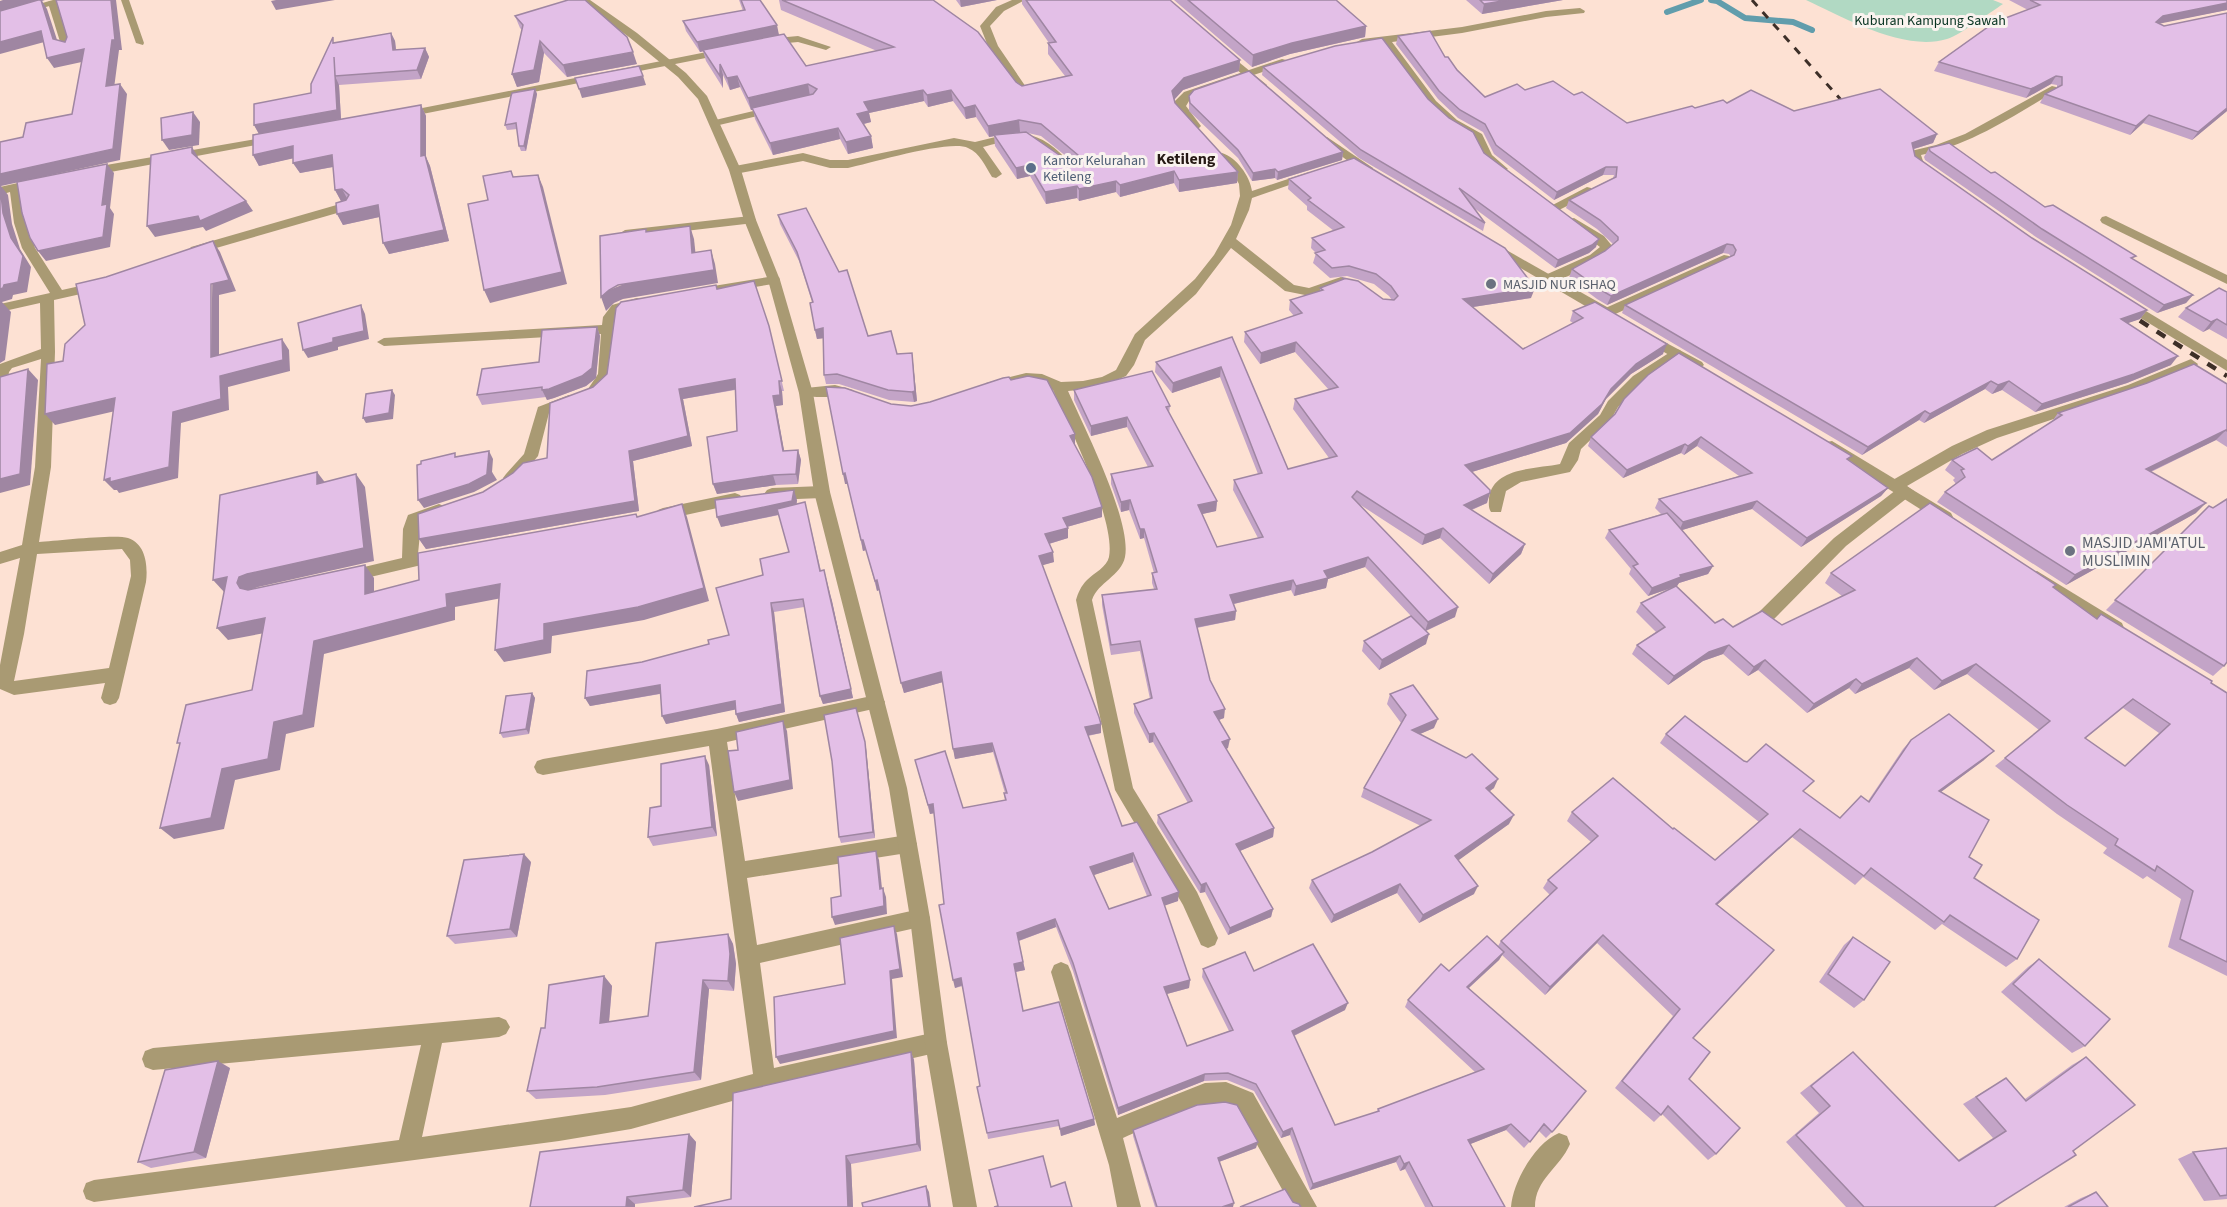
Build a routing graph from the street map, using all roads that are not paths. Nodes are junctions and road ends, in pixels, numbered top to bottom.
1 (125, 0) edge
2 (584, 0) edge
3 (1020, 0) edge
4 (59, 1) edge
5 (1580, 11) dead end
6 (0, 18) edge
7 (1385, 39) junction
8 (141, 43) dead end
9 (1348, 44) edge
10 (1216, 45) edge
11 (826, 47) dead end
12 (67, 48) edge
13 (1295, 58) edge
14 (668, 64) junction
15 (1247, 73) junction
16 (2052, 89) edge
17 (1023, 90) edge
18 (1277, 98) edge
19 (789, 106) edge
20 (388, 117) edge
21 (715, 123) junction
22 (1319, 134) edge
23 (284, 137) edge
24 (976, 145) junction
25 (1071, 168) edge
26 (735, 170) junction
27 (1322, 172) edge
28 (76, 174) edge
29 (996, 174) dead end
30 (1512, 176) edge
31 (1936, 176) edge
32 (1378, 178) edge
33 (56, 179) edge
34 (1599, 185) edge
35 (16, 188) junction
36 (0, 191) edge
37 (1247, 196) junction
38 (347, 206) edge
39 (750, 220) junction
40 (2106, 220) dead end
41 (610, 236) edge
42 (1479, 238) edge
43 (1230, 240) junction
44 (179, 256) edge
45 (1724, 259) edge
46 (774, 279) junction
47 (1548, 279) junction
48 (1349, 280) edge
49 (2227, 280) edge
50 (109, 283) edge
51 (684, 294) edge
52 (2114, 295) edge
53 (53, 296) junction
54 (650, 300) edge
55 (0, 308) edge
56 (1606, 313) junction
57 (610, 328) junction
58 (384, 342) dead end
59 (48, 352) junction
60 (1675, 353) junction
61 (2191, 364) edge
62 (2227, 366) edge
63 (1705, 370) edge
64 (0, 384) edge
65 (1059, 387) junction
66 (981, 389) edge
67 (806, 393) junction
68 (861, 397) edge
69 (1816, 436) edge
70 (502, 486) edge
71 (1901, 488) junction
72 (822, 492) junction
73 (455, 505) edge
74 (1496, 508) dead end
75 (646, 518) edge
76 (1956, 524) edge
77 (29, 549) junction
78 (460, 551) edge
79 (0, 558) edge
80 (410, 563) junction
81 (2023, 567) edge
82 (328, 580) edge
83 (1765, 617) edge
84 (2128, 635) edge
85 (116, 674) junction
86 (110, 698) dead end
87 (876, 702) junction
88 (717, 737) junction
89 (543, 767) dead end
90 (907, 844) junction
91 (735, 871) junction
92 (920, 918) junction
93 (1208, 938) dead end
94 (750, 956) junction
95 (1061, 972) dead end
96 (499, 1027) dead end
97 (434, 1033) junction
98 (936, 1043) junction
99 (153, 1059) dead end
100 (765, 1081) junction
101 (1110, 1132) junction
102 (1559, 1144) dead end
103 (408, 1150) junction
104 (94, 1191) dead end
105 (965, 1207) edge
106 (1130, 1207) edge
107 (1305, 1207) edge
108 (1524, 1207) edge

1 - 8 lane
2 - 14 street
3 - 17 street
4 - 6 street
4 - 12 street
5 - 7 street
7 - 9 street
7 - 30 street
10 - 15 street
11 - 14 street
13 - 15 street
14 - 20 street
14 - 21 street
15 - 18 street
15 - 37 street
16 - 31 street
19 - 21 street
21 - 26 street
22 - 32 street
23 - 28 street
24 - 25 street
24 - 26 street
24 - 29 street
26 - 39 street
27 - 37 street
33 - 35 street
34 - 47 street
35 - 36 street
35 - 53 street
37 - 43 street
38 - 44 street
39 - 41 street
39 - 46 street
40 - 49 street
42 - 47 street
43 - 48 street
43 - 65 street
45 - 56 street
46 - 51 street
46 - 67 street
47 - 56 street
50 - 53 street
52 - 62 street
53 - 55 street
53 - 59 street
54 - 57 street
56 - 60 street
57 - 58 street
57 - 70 street
59 - 64 street
59 - 77 street
60 - 63 street
60 - 74 street
61 - 71 street
65 - 66 street
65 - 93 street
67 - 68 street
67 - 72 street
69 - 71 street
71 - 76 street
71 - 83 street
72 - 75 street
72 - 87 street
73 - 80 street
77 - 79 street
77 - 85 street
77 - 85 street
78 - 80 street
80 - 82 street
81 - 84 street
85 - 86 street
87 - 88 street
87 - 90 street
88 - 89 street
88 - 91 street
90 - 91 street
90 - 92 street
91 - 94 street
92 - 94 street
92 - 98 street
94 - 100 street
95 - 101 street
96 - 97 street
97 - 99 street
97 - 103 street
98 - 100 street
98 - 105 street
100 - 103 street
101 - 106 street
101 - 107 street
102 - 108 street
103 - 104 street

